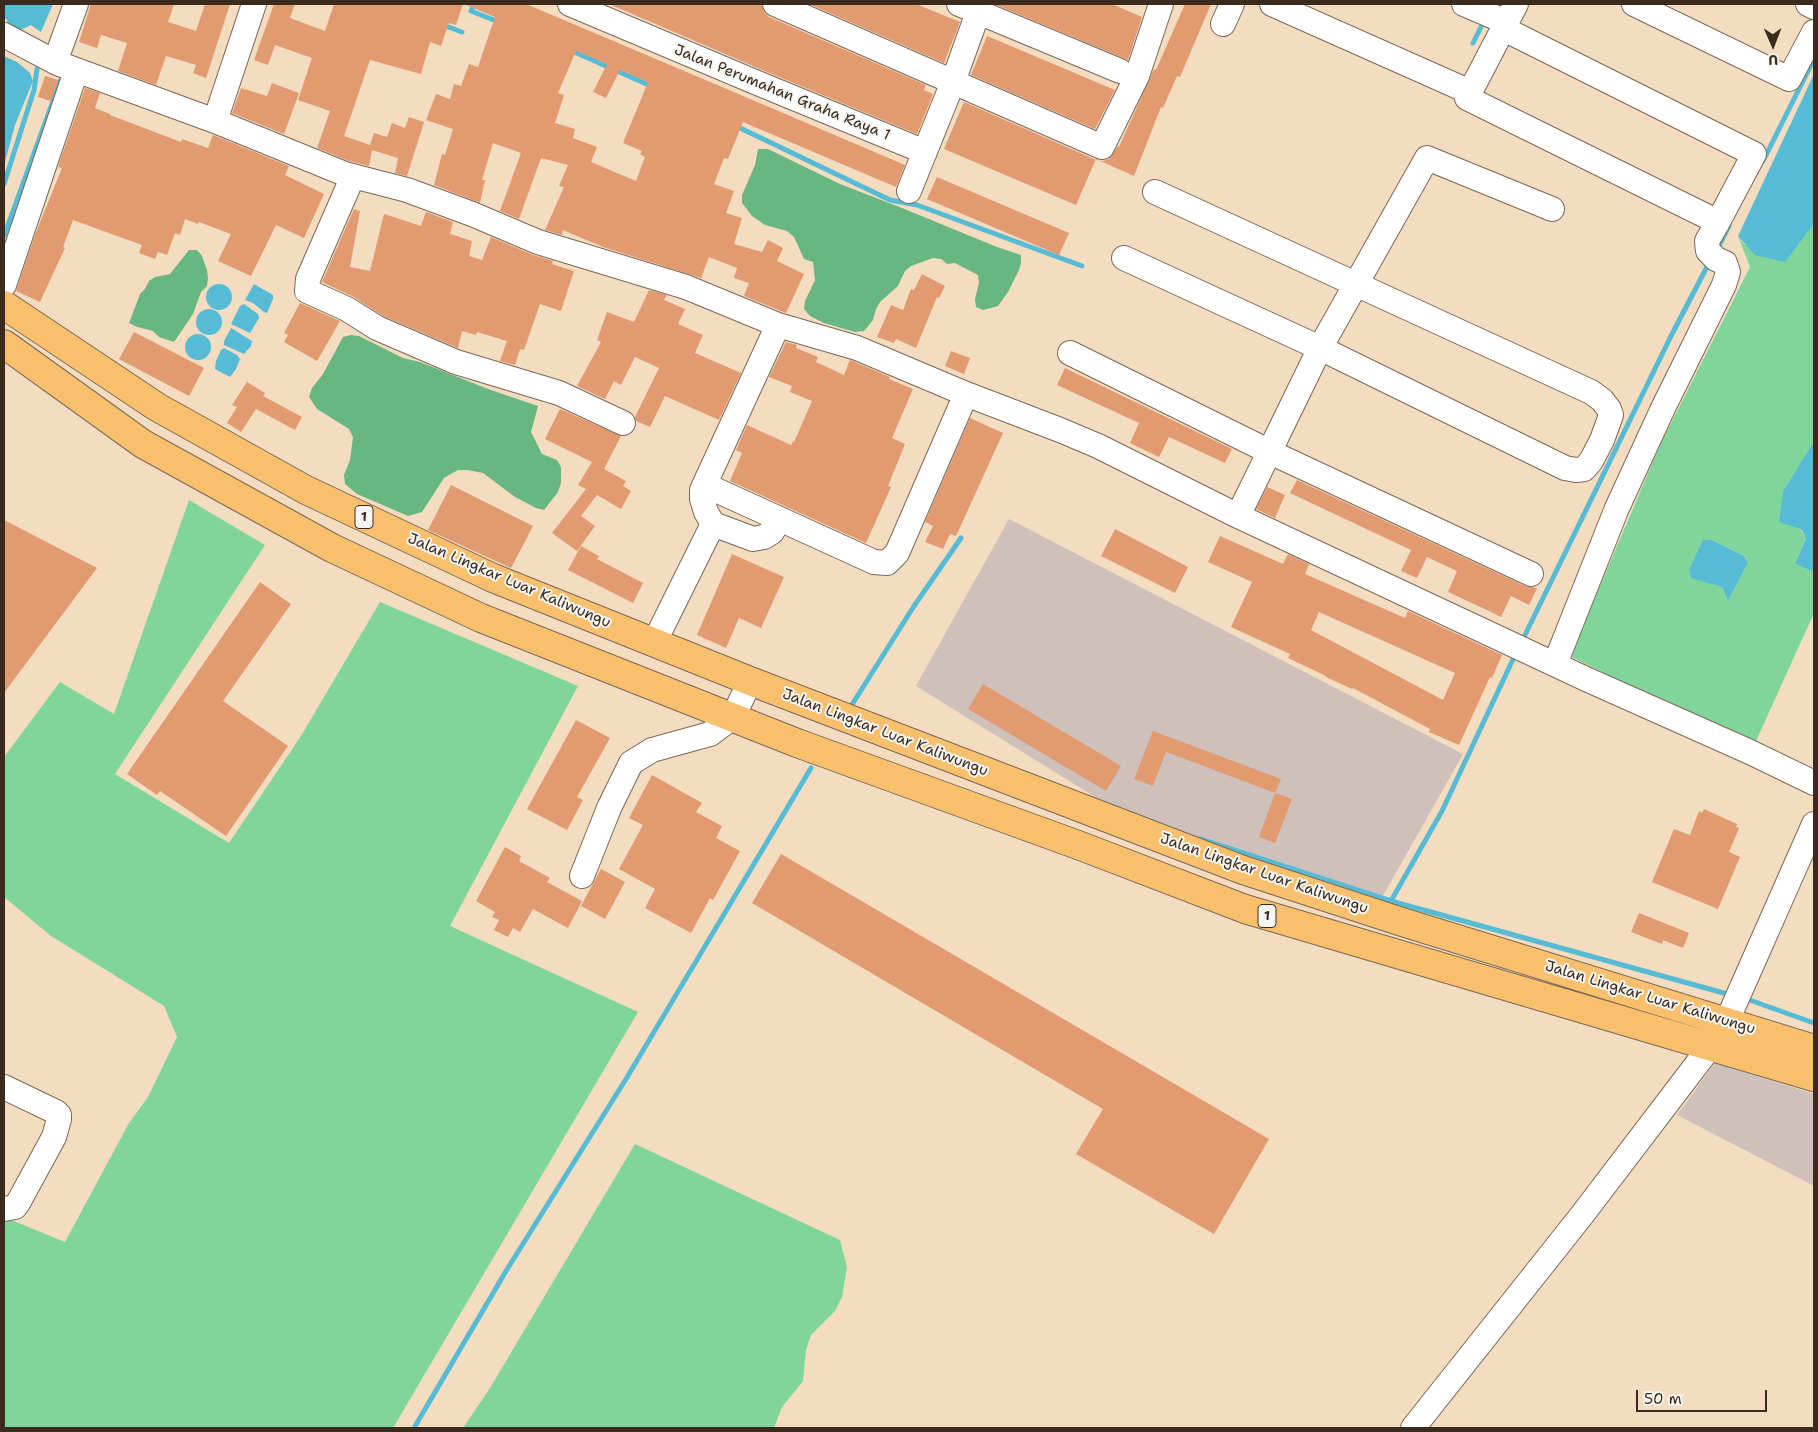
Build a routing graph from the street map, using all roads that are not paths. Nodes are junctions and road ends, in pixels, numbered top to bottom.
1 (76, 4) edge
2 (254, 4) edge
3 (570, 4) edge
4 (776, 4) edge
5 (1161, 4) edge
6 (1272, 4) edge
7 (1464, 4) edge
8 (1634, 4) edge
9 (1808, 4) edge
10 (972, 7) edge
11 (1814, 7) edge
12 (1508, 18) edge
13 (1814, 32) edge
14 (4, 34) edge
15 (65, 66) junction
16 (1120, 71) dead end
17 (953, 82) junction
18 (1470, 92) junction
19 (215, 121) junction
20 (925, 152) junction
21 (353, 176) junction
22 (909, 191) dead end
23 (1155, 192) dead end
24 (1552, 209) dead end
25 (1718, 222) junction
26 (1124, 258) dead end
27 (4, 285) edge
28 (1354, 285) junction
29 (4, 305) edge
30 (778, 325) junction
31 (4, 344) edge
32 (1320, 348) junction
33 (1070, 353) dead end
34 (966, 394) junction
35 (623, 423) dead end
36 (1270, 452) junction
37 (704, 487) junction
38 (1238, 516) junction
39 (780, 519) junction
40 (713, 524) junction
41 (1531, 574) dead end
42 (654, 643) junction
43 (1555, 664) junction
44 (750, 681) junction
45 (733, 717) junction
46 (1814, 783) edge
47 (1814, 824) edge
48 (582, 876) dead end
49 (1733, 1004) junction
50 (1710, 1047) junction
51 (1814, 1049) edge
52 (1814, 1077) edge
53 (4, 1087) edge
54 (4, 1210) edge
55 (1413, 1428) edge

1 - 15 street
2 - 19 street
3 - 20 street, Jalan Perumahan Graha Raya 1
4 - 17 street
5 - 17 street
6 - 18 street
7 - 12 street
8 - 13 street
9 - 11 street
10 - 16 street
10 - 17 street
12 - 18 street
12 - 25 street
14 - 15 street
15 - 19 street
15 - 27 street
17 - 20 street
18 - 25 street
19 - 21 street
20 - 22 street
21 - 30 street
21 - 35 street
23 - 28 street
24 - 28 street
25 - 43 street
26 - 32 street
28 - 32 street
28 - 32 street
29 - 42 highway, Jalan Lingkar Luar Kaliwungu / 1
30 - 34 street
30 - 37 street
31 - 45 highway, Jalan Lingkar Luar Kaliwungu / 1
32 - 36 street
33 - 36 street
34 - 38 street
34 - 39 street
36 - 38 street
36 - 41 street
37 - 39 street
37 - 40 street
38 - 43 street
39 - 40 street
40 - 42 street
42 - 44 highway, Jalan Lingkar Luar Kaliwungu / 1
43 - 46 street
44 - 45 street
44 - 49 highway, Jalan Lingkar Luar Kaliwungu / 1
45 - 48 street
45 - 50 highway, Jalan Lingkar Luar Kaliwungu / 1
47 - 49 street
49 - 51 highway, Jalan Lingkar Luar Kaliwungu / 1
50 - 52 highway, Jalan Lingkar Luar Kaliwungu / 1
50 - 55 street
53 - 54 street

